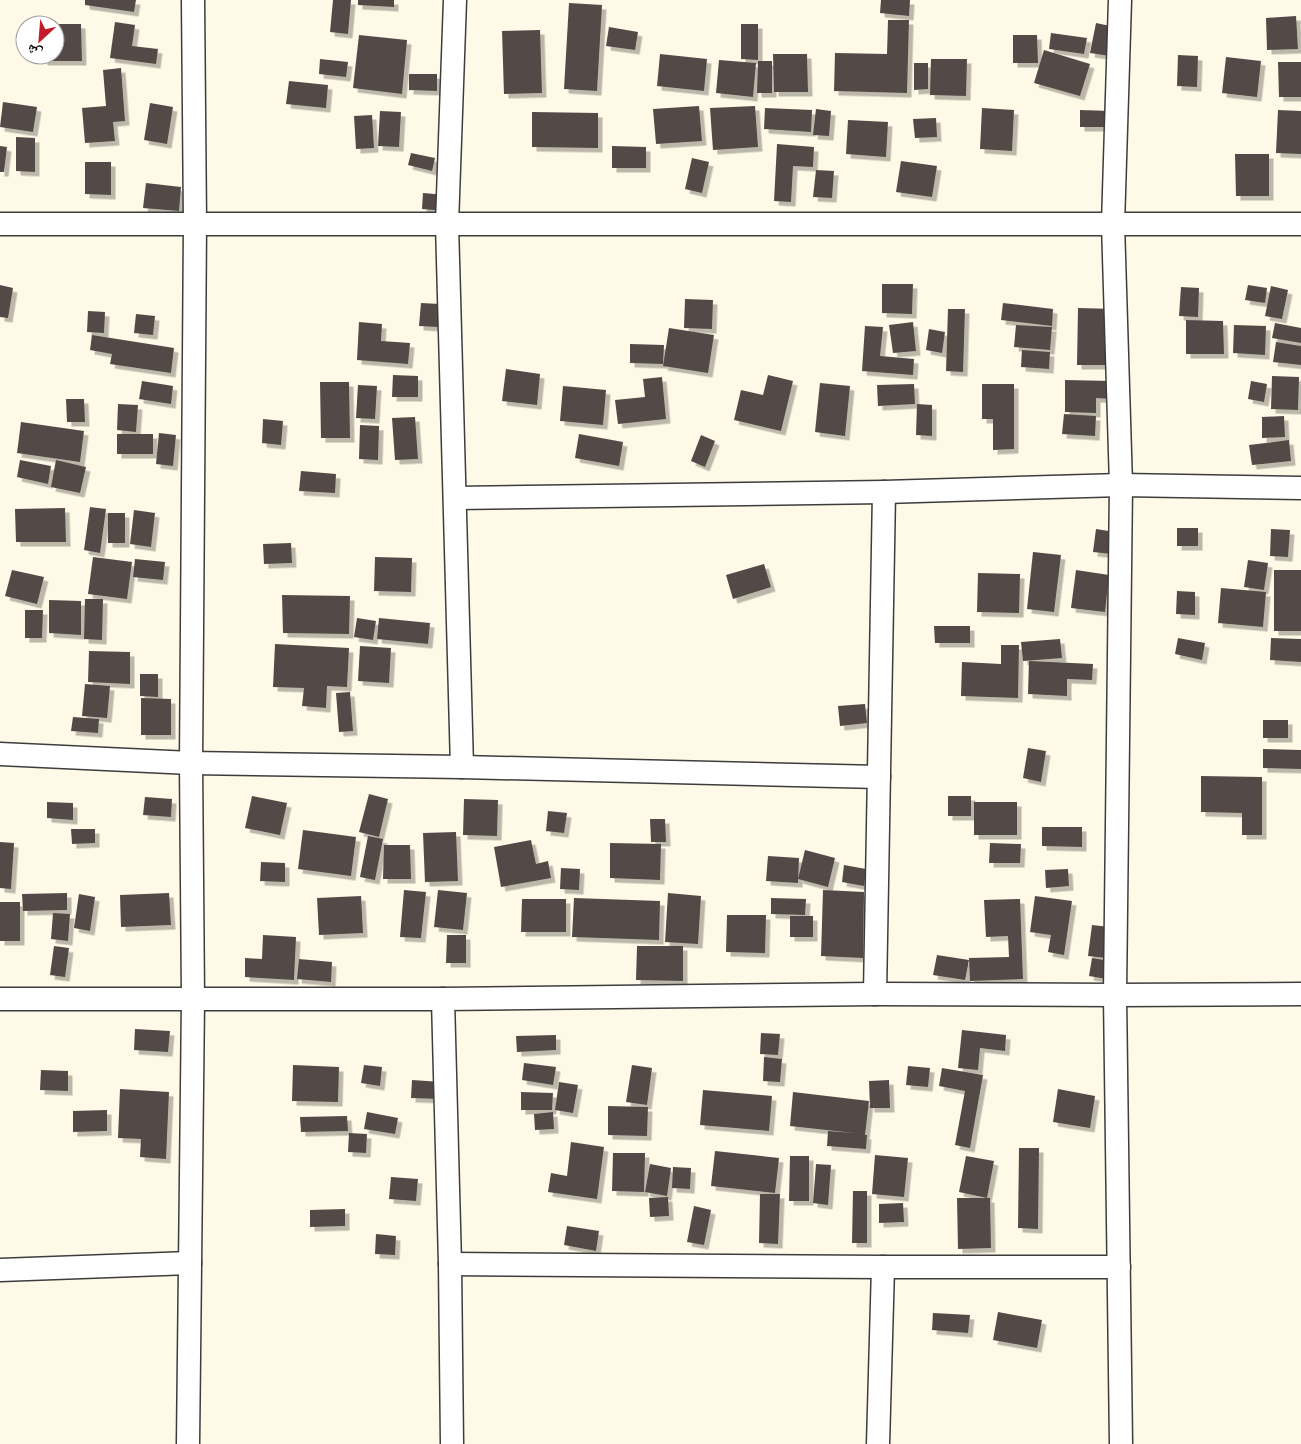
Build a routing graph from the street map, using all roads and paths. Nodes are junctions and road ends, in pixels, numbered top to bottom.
1 (193, 0) edge
2 (455, 0) edge
3 (1120, 0) edge
4 (195, 223) junction
5 (0, 224) edge
6 (447, 224) junction
7 (1114, 224) junction
8 (1301, 224) edge
9 (1121, 485) junction
10 (1301, 488) edge
11 (884, 492) junction
12 (454, 498) junction
13 (0, 754) edge
14 (191, 763) junction
15 (462, 767) junction
16 (879, 777) junction
17 (875, 994) junction
18 (1301, 994) edge
19 (1115, 995) junction
20 (443, 998) junction
21 (0, 999) edge
22 (193, 999) junction
23 (190, 1263) junction
24 (450, 1264) junction
25 (1119, 1266) junction
26 (883, 1267) junction
27 (0, 1270) edge
28 (188, 1444) edge
29 (452, 1444) edge
30 (878, 1444) edge
31 (1121, 1444) edge

1 - 4 street
2 - 6 street
3 - 7 street
4 - 5 street
4 - 6 street
4 - 14 street
6 - 7 street
6 - 12 street
7 - 8 street
7 - 9 street
9 - 10 street
9 - 11 street
9 - 19 street
11 - 12 street
11 - 16 street
12 - 15 street
13 - 14 street
14 - 15 street
14 - 22 street
15 - 16 street
16 - 17 street
17 - 19 street
17 - 20 street
18 - 19 street
19 - 25 street
20 - 22 street
20 - 24 street
21 - 22 street
22 - 23 street
23 - 27 street
23 - 28 street
24 - 26 street
24 - 29 street
25 - 26 street
25 - 31 street
26 - 30 street

